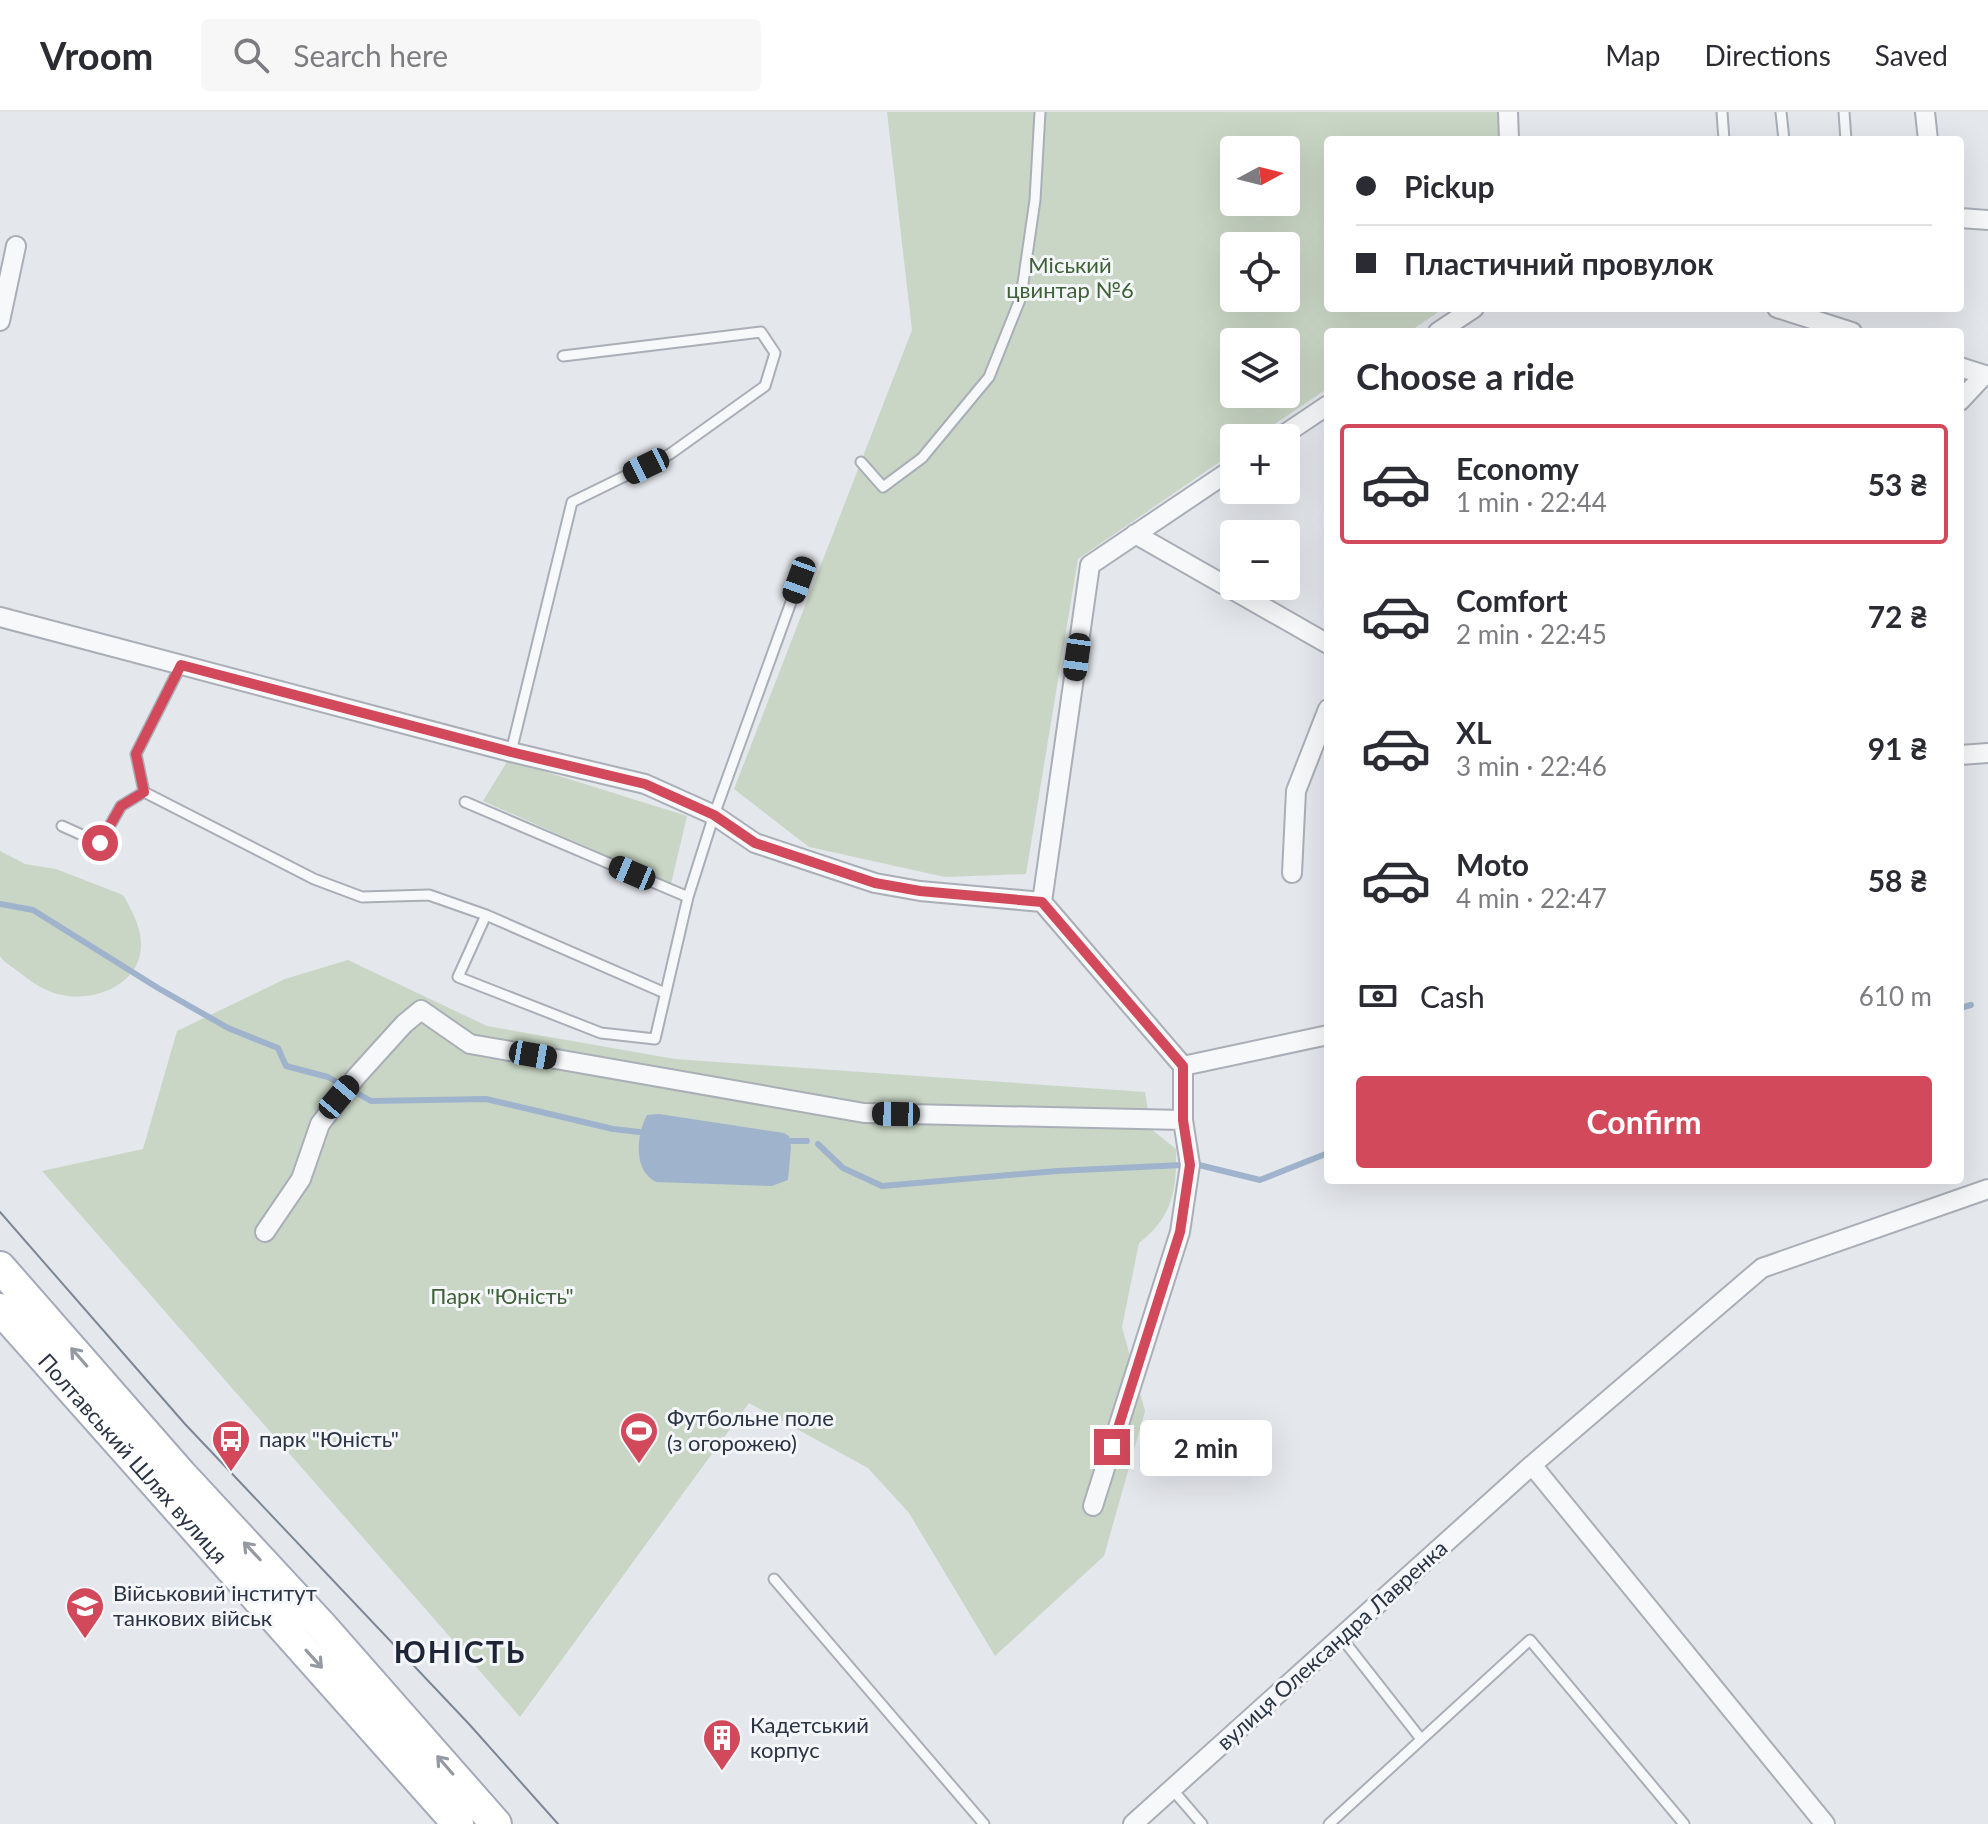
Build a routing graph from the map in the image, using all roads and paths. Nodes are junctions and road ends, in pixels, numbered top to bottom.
1 (1040, 112) edge
2 (1508, 112) edge
3 (1722, 112) edge
4 (1781, 112) edge
5 (1844, 112) edge
6 (1925, 112) edge
7 (1509, 136) edge
8 (1724, 136) edge
9 (1784, 136) edge
10 (1846, 136) edge
11 (1928, 136) edge
12 (1964, 218) edge
13 (1988, 220) edge
14 (16, 246) dead end
15 (1468, 312) edge
16 (1790, 312) edge
17 (0, 321) edge
18 (1444, 328) edge
19 (1840, 328) edge
20 (563, 356) dead end
21 (1964, 368) edge
22 (1986, 375) edge
23 (1964, 397) edge
24 (1324, 408) edge
25 (1300, 424) edge
26 (861, 462) dead end
27 (1220, 477) edge
28 (1135, 534) junction
29 (799, 580) dead end
30 (0, 617) edge
31 (1324, 642) edge
32 (181, 665) junction
33 (1324, 719) edge
34 (511, 752) junction
35 (1988, 753) edge
36 (1964, 755) edge
37 (144, 792) junction
38 (465, 802) dead end
39 (714, 815) junction
40 (62, 826) dead end
41 (1292, 873) dead end
42 (688, 897) junction
43 (1042, 902) junction
44 (486, 915) junction
45 (665, 993) junction
46 (1324, 1036) edge
47 (1183, 1066) junction
48 (1183, 1120) junction
49 (1988, 1189) edge
50 (265, 1232) dead end
51 (0, 1267) edge
52 (0, 1309) edge
53 (1532, 1465) junction
54 (1093, 1506) dead end
55 (774, 1579) dead end
56 (1341, 1637) junction
57 (1421, 1739) junction
58 (1172, 1789) junction
59 (458, 1824) edge
60 (496, 1824) edge
61 (984, 1824) edge
62 (1133, 1824) edge
63 (1202, 1824) edge
64 (1329, 1824) edge
65 (1684, 1824) edge
66 (1825, 1824) edge

1 - 26 lane
2 - 7 street
3 - 8 lane
4 - 9 lane
5 - 10 lane
6 - 11 street
12 - 13 street
14 - 17 street
15 - 18 street
16 - 19 street
20 - 34 lane
21 - 22 street
22 - 23 street
24 - 25 street
27 - 28 street
28 - 31 street
28 - 43 street
29 - 39 lane
30 - 32 street
32 - 34 street
32 - 37 lane
33 - 41 street
34 - 39 street
35 - 36 street
37 - 40 lane
37 - 44 lane
38 - 42 lane
39 - 42 lane
39 - 43 street
42 - 45 lane
43 - 47 street
44 - 45 lane
44 - 45 lane
46 - 47 street
47 - 48 street
48 - 50 street
48 - 54 street
49 - 53 street, вулиця Олександра Лавренка
60 -> 51 main road, Полтавський Шлях вулиця
52 -> 59 main road, Полтавський Шлях вулиця
53 - 56 street, вулиця Олександра Лавренка
53 - 66 street
55 - 61 lane
56 - 57 lane
56 - 58 street, вулиця Олександра Лавренка
57 - 64 lane
57 - 65 lane
58 - 62 street, вулиця Олександра Лавренка
58 - 63 lane

